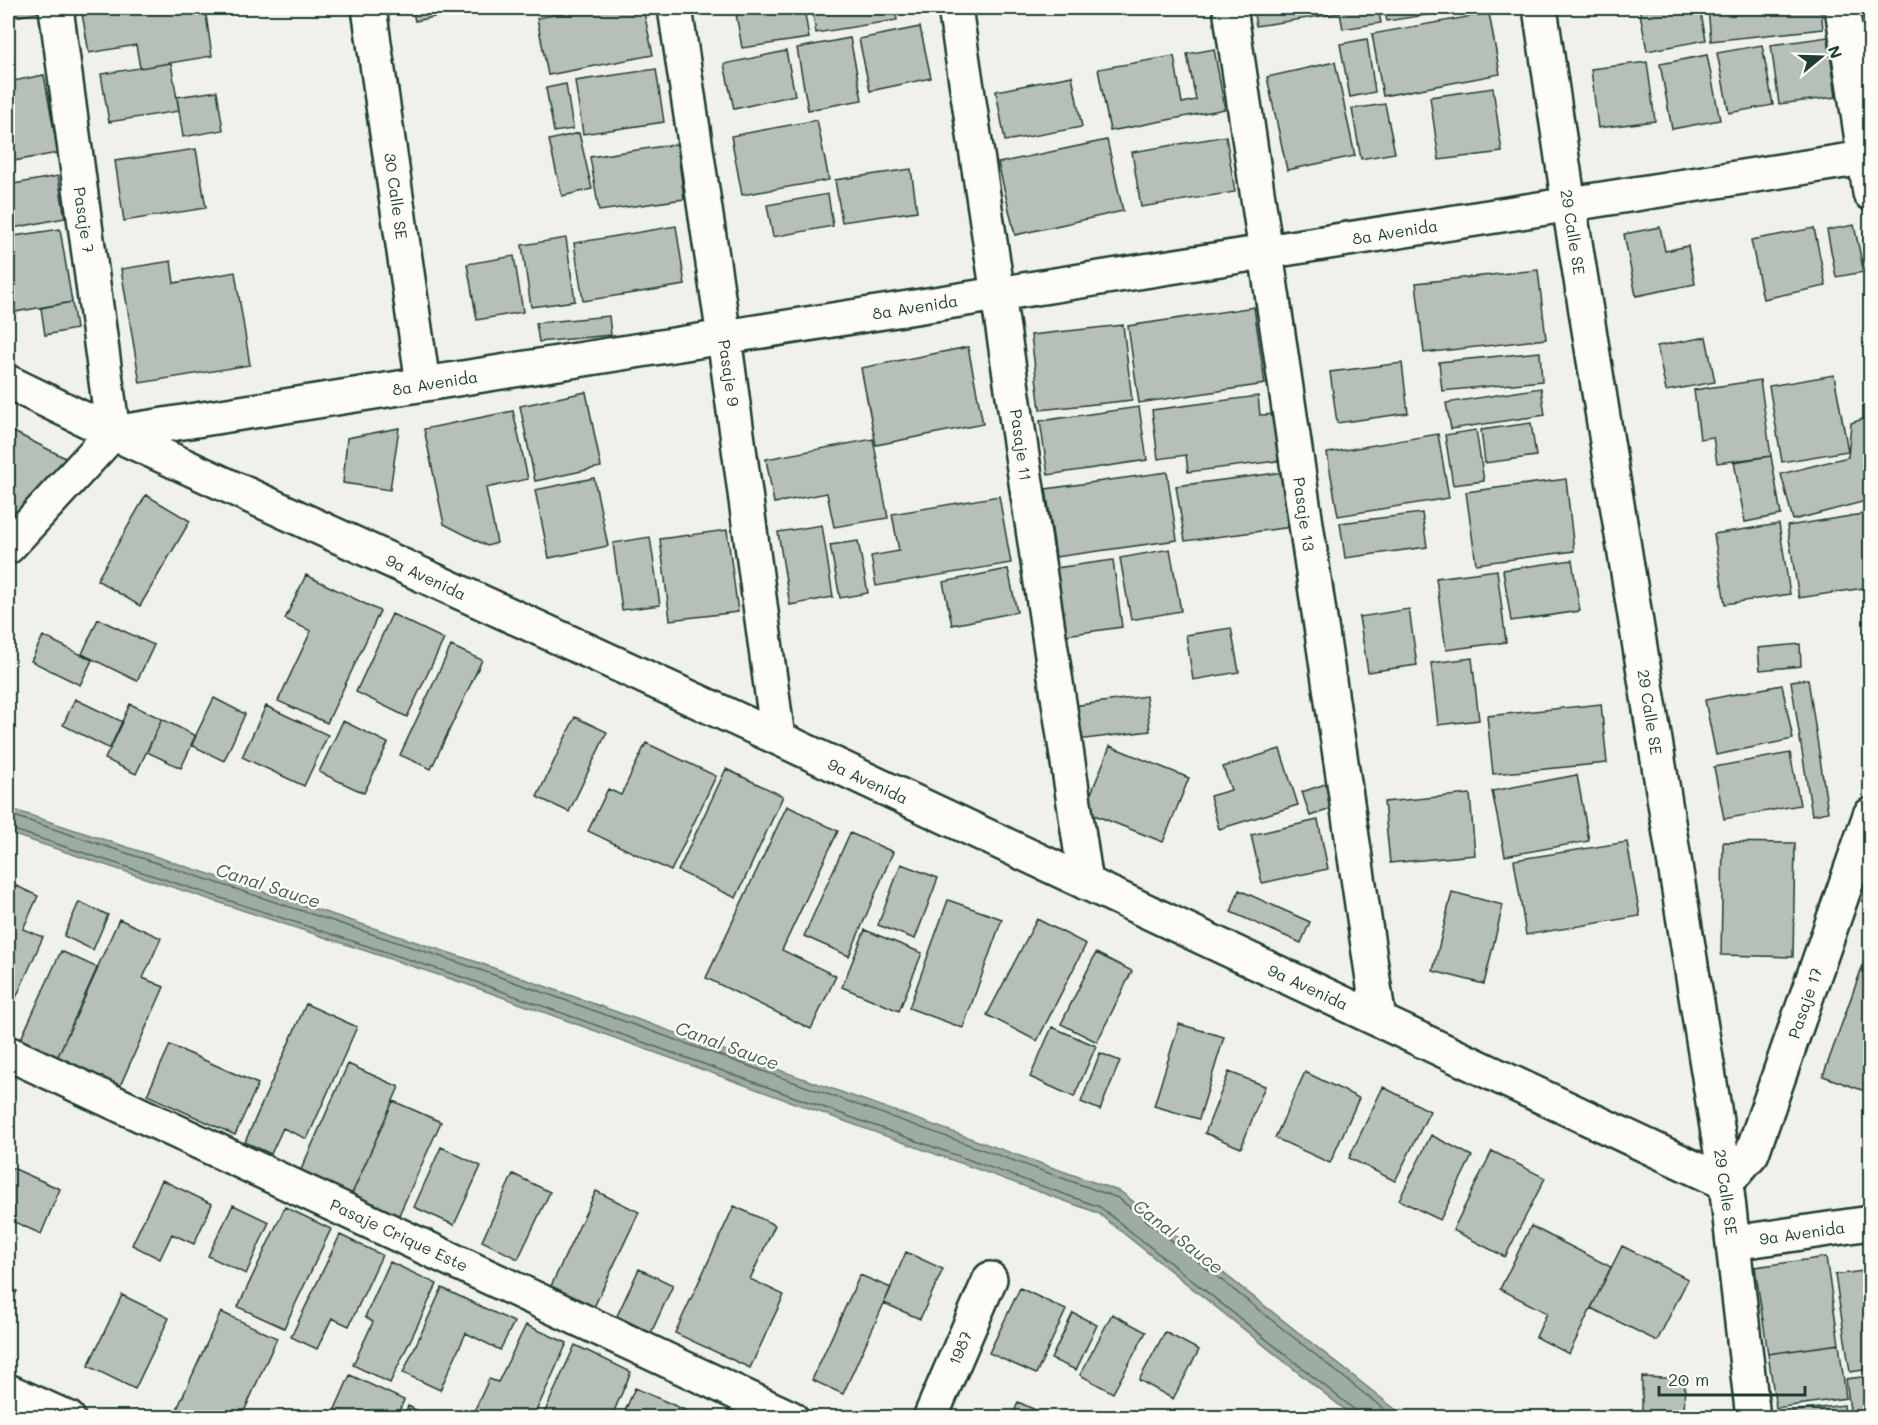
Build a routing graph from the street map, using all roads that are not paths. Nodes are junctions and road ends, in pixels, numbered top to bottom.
1 (56, 8) edge
2 (369, 8) edge
3 (675, 8) edge
4 (955, 8) edge
5 (1230, 8) edge
6 (1540, 8) edge
7 (1842, 8) edge
8 (1868, 158) edge
9 (1870, 193) edge
10 (1569, 205) junction
11 (1266, 252) junction
12 (998, 294) junction
13 (724, 337) junction
14 (8, 381) edge
15 (423, 384) junction
16 (113, 434) junction
17 (8, 547) edge
18 (778, 738) junction
19 (1870, 815) edge
20 (1086, 883) junction
21 (1379, 1020) junction
22 (8, 1053) edge
23 (1726, 1183) junction
24 (1870, 1223) edge
25 (1733, 1243) junction
26 (990, 1279) dead end
27 (8, 1390) edge
28 (68, 1418) edge
29 (791, 1418) edge
30 (930, 1418) edge
31 (1753, 1418) edge

1 - 16 street, Pasaje 7
2 - 15 street, 30 Calle SE
3 - 13 street, Pasaje 9
4 - 12 street, Pasaje 11
5 - 11 street, Pasaje 13
6 - 10 street, 29 Calle SE
7 - 8 street
8 - 9 street
8 - 10 street, 8a Avenida
10 - 11 street, 8a Avenida
10 - 23 street, 29 Calle SE
11 - 12 street, 8a Avenida
11 - 21 street, Pasaje 13
12 - 13 street, 8a Avenida
12 - 20 street, Pasaje 11
13 - 15 street, 8a Avenida
13 - 18 street, Pasaje 9
14 - 16 street, 9a Avenida
15 - 16 street, 8a Avenida
16 - 17 street
16 - 18 street, 9a Avenida
18 - 20 street, 9a Avenida
19 - 23 street, Pasaje 17
20 - 21 street, 9a Avenida
21 - 23 street, 9a Avenida
22 - 29 street, Pasaje Crique Este
23 - 25 street, 29 Calle SE
24 - 25 street, 9a Avenida
25 - 31 street, 29 Calle SE
26 - 30 street, 1987
27 - 28 street

